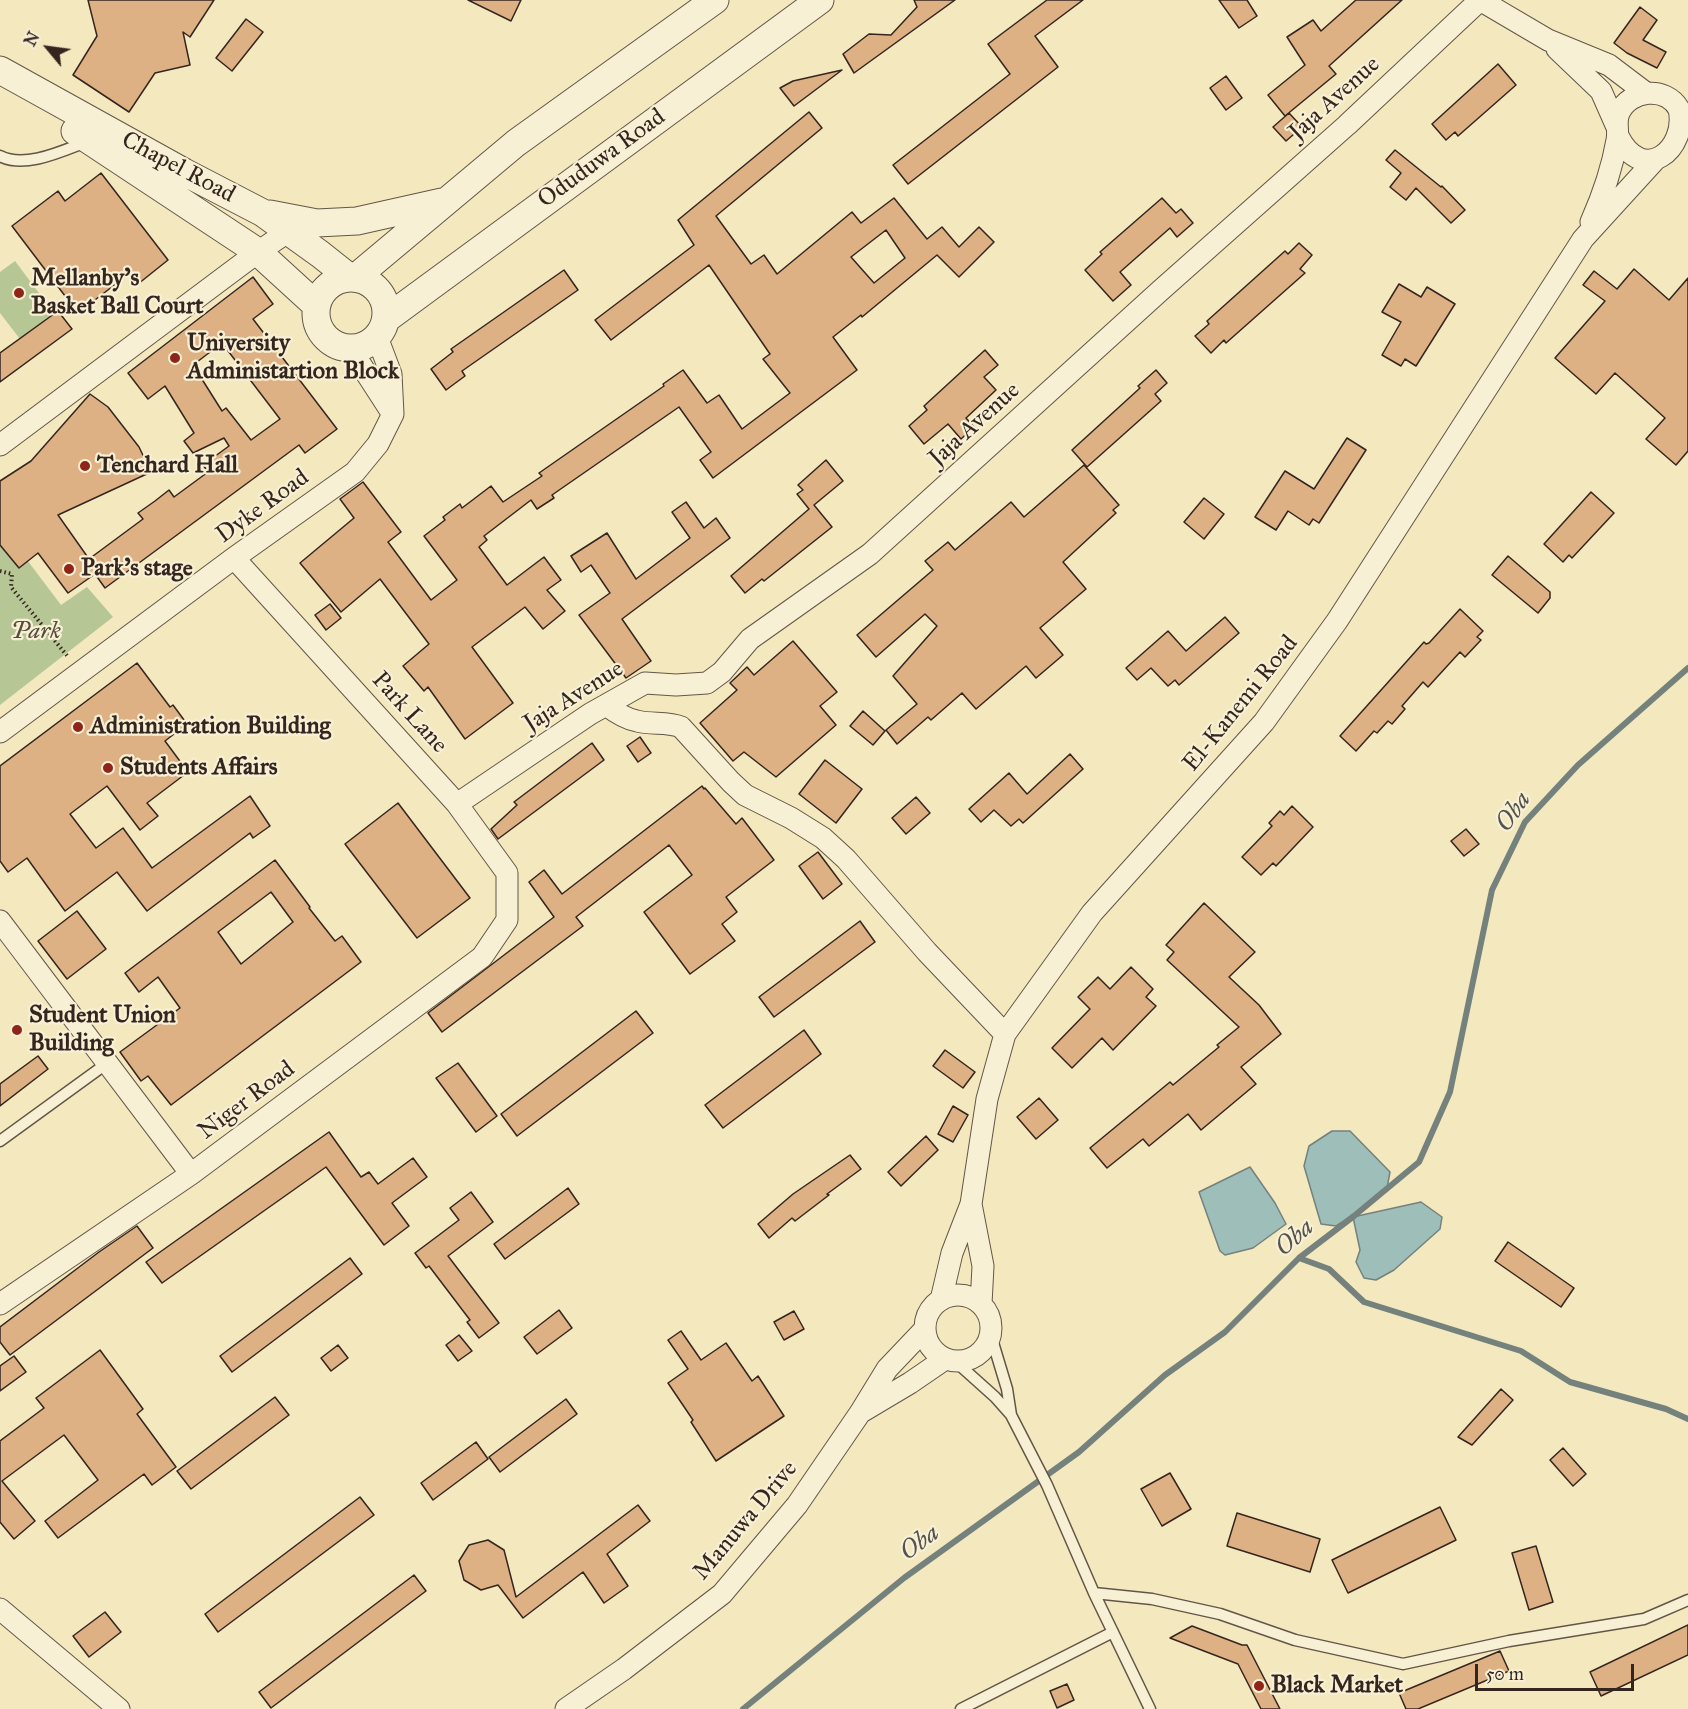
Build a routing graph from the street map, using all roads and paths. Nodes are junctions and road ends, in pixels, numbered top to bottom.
1 (715, 0) edge
2 (820, 0) edge
3 (1480, 0) edge
4 (1548, 40) junction
5 (0, 70) edge
6 (0, 90) edge
7 (1646, 93) junction
8 (1683, 106) edge
9 (1617, 131) junction
10 (90, 140) junction
11 (1682, 147) edge
12 (0, 156) edge
13 (1655, 160) junction
14 (446, 201) junction
15 (263, 213) junction
16 (289, 231) junction
17 (1583, 239) junction
18 (258, 252) junction
19 (352, 277) junction
20 (316, 305) junction
21 (381, 328) junction
22 (350, 348) junction
23 (393, 414) junction
24 (0, 445) edge
25 (234, 558) junction
26 (0, 571) edge
27 (81, 672) junction
28 (606, 705) junction
29 (0, 732) edge
30 (457, 804) junction
31 (507, 920) joint
32 (0, 921) edge
33 (1005, 1034) junction
34 (106, 1064) junction
35 (0, 1142) edge
36 (191, 1174) junction
37 (971, 1204) junction
38 (941, 1300) junction
39 (0, 1304) edge
40 (981, 1304) junction
41 (925, 1329) junction
42 (991, 1336) junction
43 (950, 1360) junction
44 (860, 1413) junction
45 (1011, 1415) junction
46 (1094, 1593) junction
47 (1688, 1600) edge
48 (0, 1609) edge
49 (1113, 1632) junction
50 (119, 1709) edge
51 (566, 1709) edge
52 (961, 1709) edge
53 (1150, 1709) edge

1 - 14 street
2 - 21 street, Oduduwa Road
3 - 4 street
3 - 28 street, Jaja Avenue
4 - 7 street
4 - 9 street
5 - 15 street, Chapel Road
6 - 10 street, Chapel Road
7 - 8 street
7 - 9 street
8 - 11 street
9 - 13 street
9 - 17 street, El-Kanemi Road
10 - 12 lane
10 - 18 street, Chapel Road
11 - 13 street
13 - 17 street, El-Kanemi Road
14 - 15 street
14 - 19 street
15 - 16 street, Chapel Road
16 - 18 street
16 - 19 street, Chapel Road
17 - 33 street, El-Kanemi Road
18 - 20 street, Chapel Road
18 - 24 street
19 - 20 street
19 - 21 street
20 - 22 street
21 - 22 street
21 - 23 street, Dyke Road
22 - 23 street
23 - 25 street, Dyke Road
25 - 27 street, Dyke Road
25 - 30 street, Park Lane
26 - 27 path
27 - 29 street, Dyke Road
28 - 30 street, Jaja Avenue
28 - 33 street
30 - 31 street, Park Lane
31 - 36 street, Niger Road
32 - 34 street
33 - 37 street, El-Kanemi Road
34 - 35 lane
34 - 36 street
36 - 39 street, Niger Road
37 - 38 street, El-Kanemi Road
37 - 40 street, El-Kanemi Road
38 - 40 street
38 - 41 street
40 - 42 street
41 - 43 street
41 - 44 street, Manuwa Drive
42 - 43 street
42 - 45 lane
43 - 44 street, Manuwa Drive
43 - 45 lane
44 - 51 street, Manuwa Drive
45 - 46 lane
46 - 47 lane
46 - 49 lane
48 - 50 street
49 - 52 lane
49 - 53 lane

